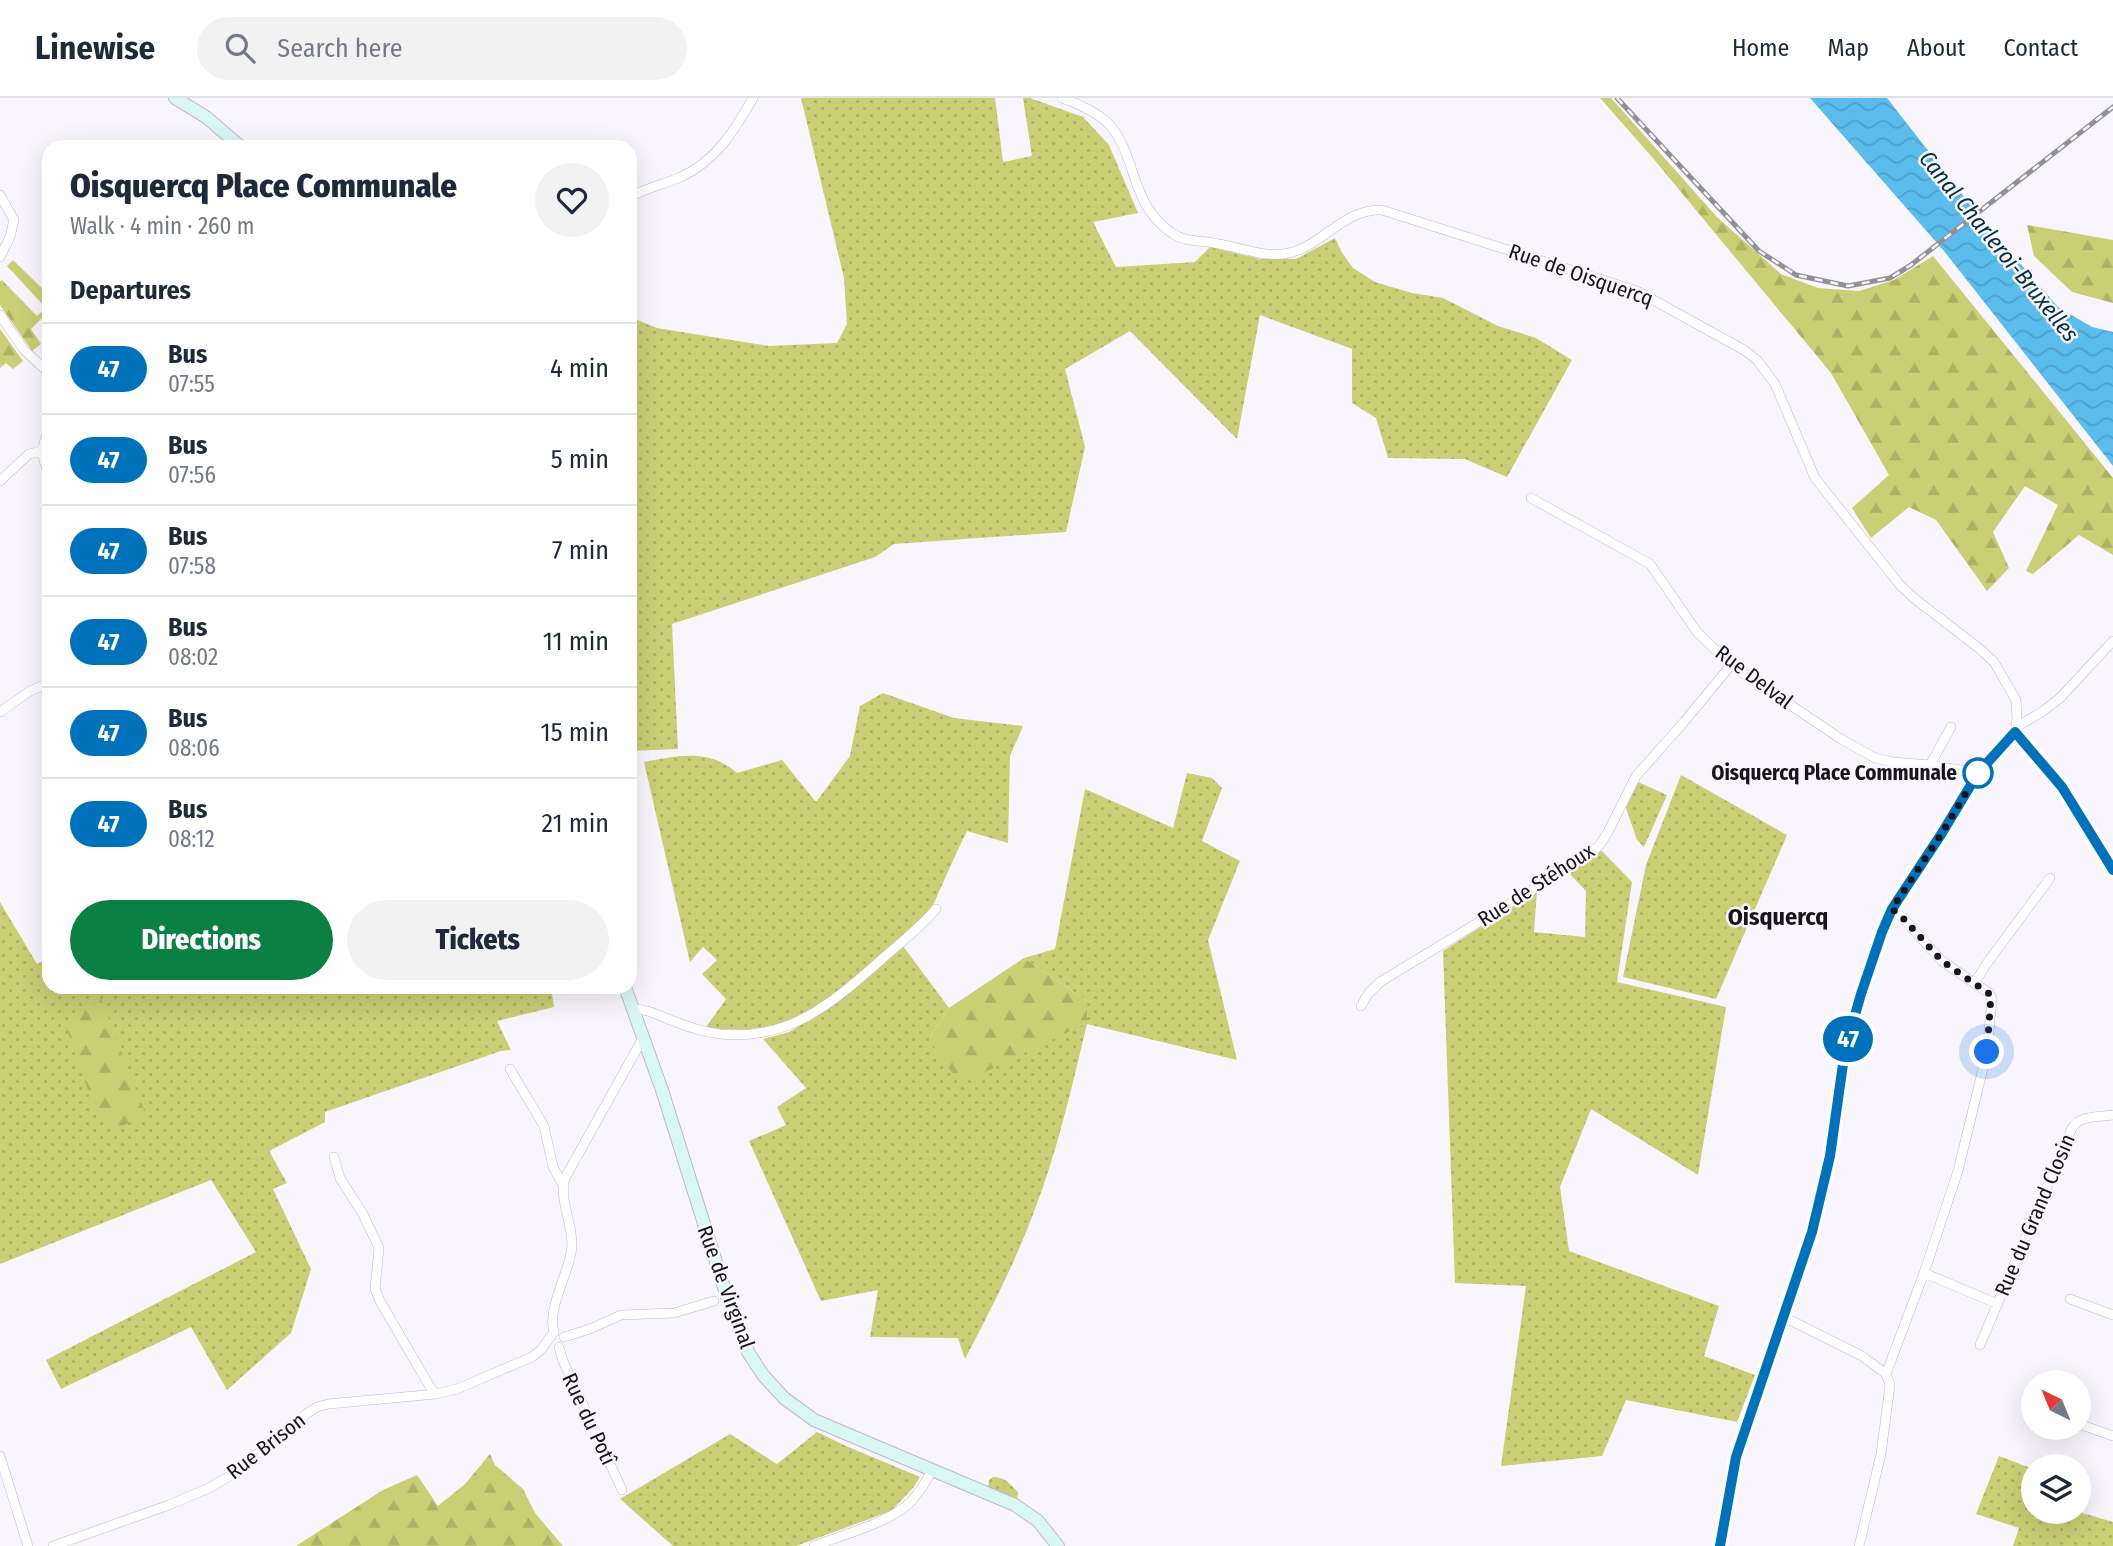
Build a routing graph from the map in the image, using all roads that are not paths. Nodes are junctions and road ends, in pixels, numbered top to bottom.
1 (175, 98) edge
2 (753, 98) edge
3 (1062, 98) edge
4 (233, 140) edge
5 (637, 193) edge
6 (0, 195) edge
7 (0, 257) edge
8 (0, 315) edge
9 (42, 367) edge
10 (42, 451) edge
11 (0, 464) edge
12 (9, 473) junction
13 (0, 481) edge
14 (1531, 498) dead end
15 (2113, 641) edge
16 (1731, 664) junction
17 (42, 686) edge
18 (0, 712) edge
19 (1951, 727) dead end
20 (2015, 729) junction
21 (1930, 765) junction
22 (1978, 773) junction
23 (2113, 870) edge
24 (2050, 877) dead end
25 (936, 909) dead end
26 (1892, 909) junction
27 (1975, 984) junction
28 (627, 994) edge
29 (1361, 1006) dead end
30 (632, 1009) junction
31 (643, 1038) junction
32 (510, 1069) dead end
33 (2113, 1115) edge
34 (334, 1157) dead end
35 (563, 1185) junction
36 (1924, 1273) junction
37 (2070, 1299) dead end
38 (714, 1301) dead end
39 (1998, 1304) junction
40 (2113, 1315) edge
41 (1784, 1317) junction
42 (552, 1336) junction
43 (564, 1337) junction
44 (1980, 1345) dead end
45 (559, 1347) junction
46 (1886, 1374) junction
47 (436, 1394) junction
48 (2091, 1428) edge
49 (2113, 1436) edge
50 (0, 1456) edge
51 (932, 1470) junction
52 (622, 1490) dead end
53 (29, 1546) edge
54 (53, 1546) edge
55 (814, 1546) edge
56 (1058, 1546) edge
57 (1720, 1546) edge
58 (1859, 1546) edge

1 - 4 street
2 - 5 street
3 - 20 street, Rue de Oisquercq
6 - 7 street
8 - 9 street
10 - 12 street
11 - 12 street
12 - 13 street
14 - 16 street, Rue Delval
15 - 20 street
16 - 21 street, Rue Delval
16 - 29 street, Rue de Stéhoux
17 - 18 street
19 - 21 street
20 - 22 street
20 - 23 street
21 - 22 street, Rue Delval
22 - 26 street
24 - 27 street
25 - 30 street
26 - 27 street
26 - 41 street
27 - 36 street
28 - 30 street, Rue de Virginal
30 - 31 street, Rue de Virginal
31 - 35 street
31 - 51 street, Rue de Virginal
32 - 35 street
33 - 39 street, Rue du Grand Closin
34 - 47 street
35 - 42 street
36 - 39 street
36 - 46 street
37 - 40 street
38 - 43 street
39 - 44 street, Rue du Grand Closin
41 - 46 street
41 - 57 street
42 - 43 street
42 - 45 street, Rue du Potî
42 - 47 street, Rue Brison
43 - 45 street, Rue du Potî
45 - 52 street, Rue du Potî
46 - 58 street
47 - 54 street, Rue Brison
48 - 49 street
50 - 53 street
51 - 55 street
51 - 56 street, Rue de Virginal

